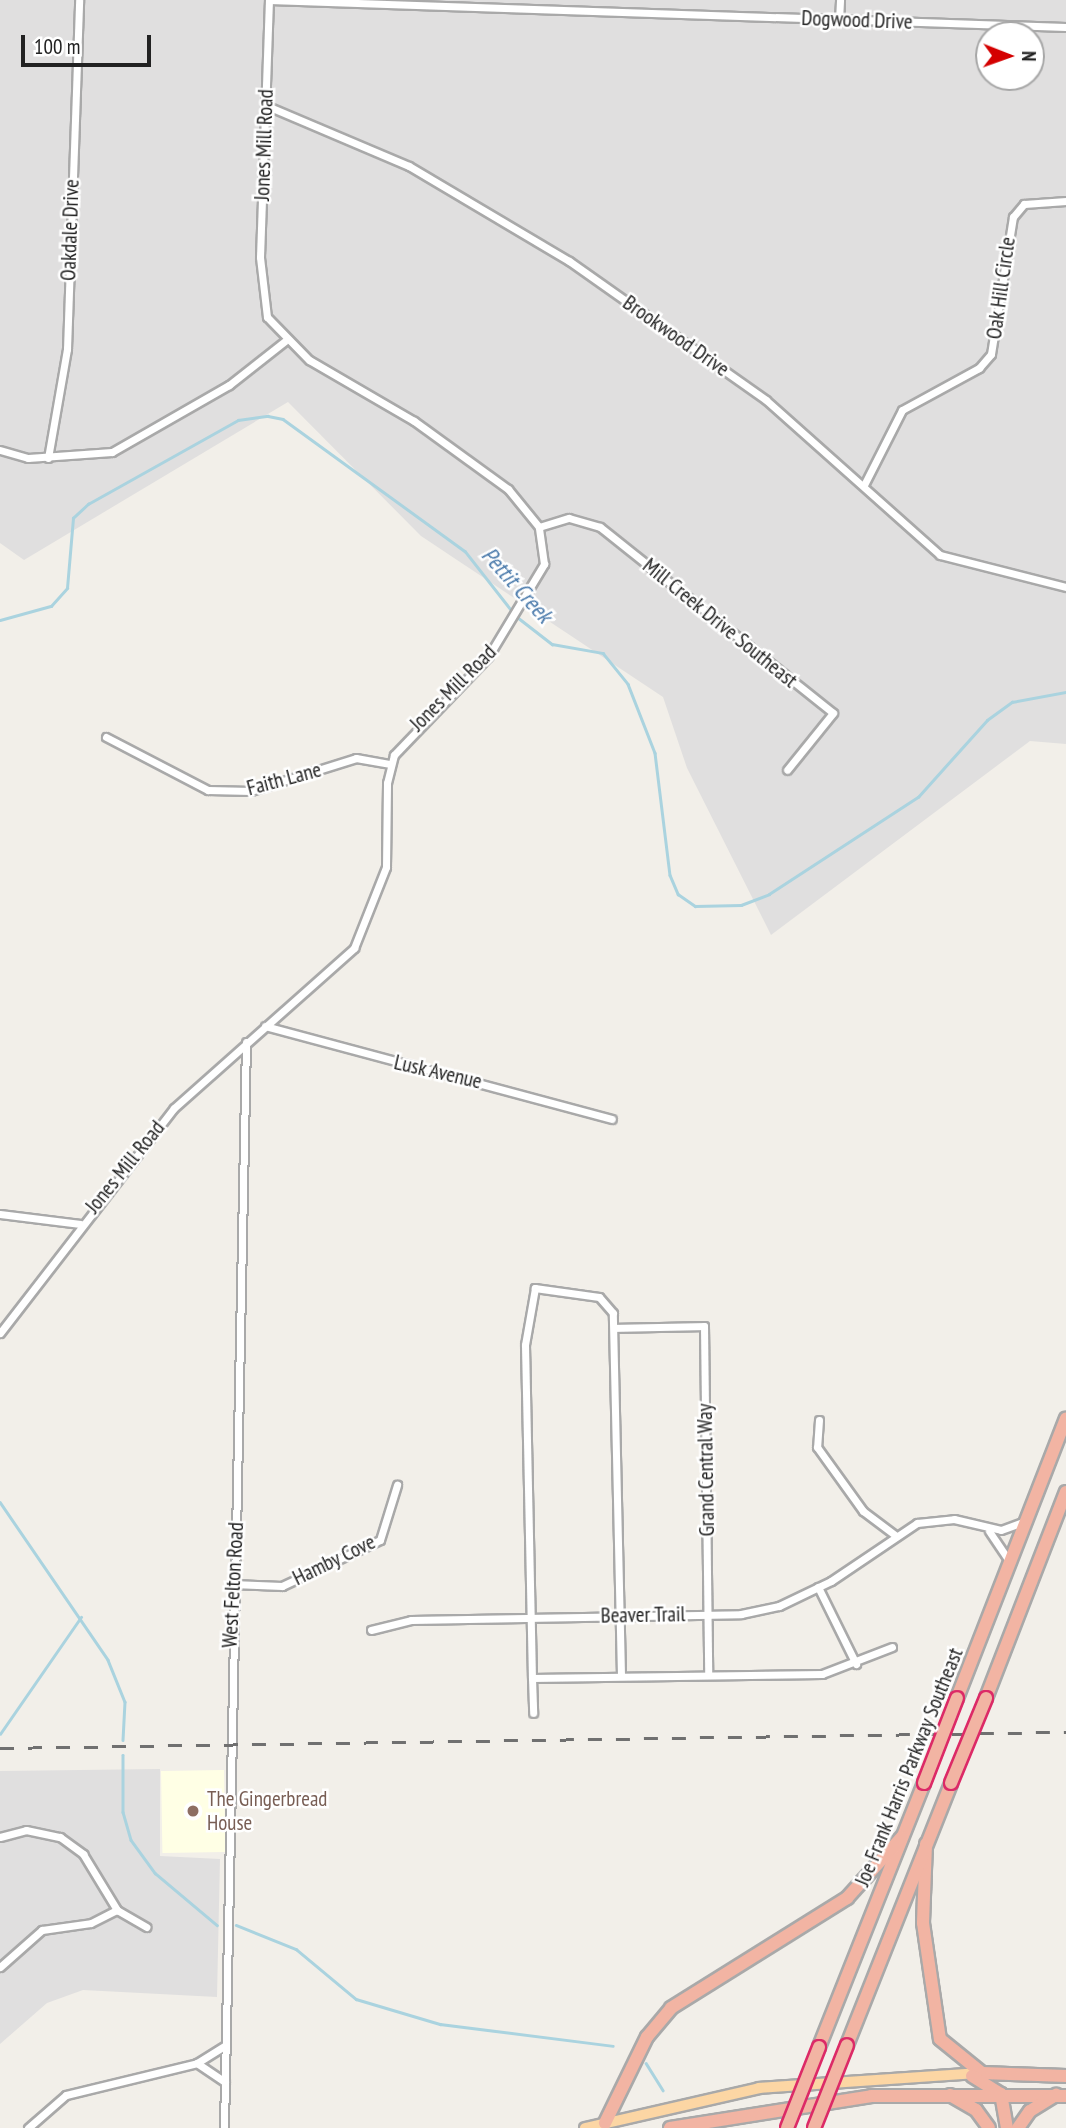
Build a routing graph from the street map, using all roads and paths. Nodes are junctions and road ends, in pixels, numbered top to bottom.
1 (79, 0) edge
2 (269, 0) edge
3 (840, 0) edge
4 (839, 20) junction
5 (1066, 27) edge
6 (265, 105) junction
7 (1066, 201) edge
8 (285, 341) junction
9 (0, 450) edge
10 (48, 458) junction
11 (864, 485) junction
12 (539, 527) junction
13 (1066, 587) edge
14 (106, 737) dead end
15 (390, 764) junction
16 (787, 771) dead end
17 (265, 1027) junction
18 (246, 1042) junction
19 (612, 1119) dead end
20 (0, 1214) edge
21 (80, 1224) junction
22 (614, 1328) junction
23 (0, 1333) edge
24 (1066, 1419) edge
25 (819, 1420) dead end
26 (397, 1485) dead end
27 (1066, 1492) edge
28 (1027, 1519) junction
29 (986, 1528) junction
30 (894, 1535) junction
31 (1010, 1564) junction
32 (232, 1584) junction
33 (818, 1587) junction
34 (708, 1614) junction
35 (620, 1615) junction
36 (530, 1617) junction
37 (371, 1630) dead end
38 (892, 1647) dead end
39 (856, 1664) junction
40 (708, 1674) junction
41 (621, 1675) junction
42 (532, 1678) junction
43 (533, 1713) dead end
44 (0, 1836) edge
45 (902, 1837) junction
46 (926, 1844) junction
47 (117, 1910) junction
48 (146, 1927) dead end
49 (0, 1967) edge
50 (226, 2045) junction
51 (197, 2063) junction
52 (967, 2073) junction
53 (982, 2073) junction
54 (1066, 2076) edge
55 (225, 2082) junction
56 (946, 2093) junction
57 (1001, 2094) junction
58 (1061, 2095) edge
59 (605, 2123) junction
60 (28, 2128) edge
61 (224, 2128) edge
62 (585, 2128) edge
63 (670, 2128) edge
64 (787, 2128) edge
65 (814, 2128) edge
66 (989, 2128) edge
67 (1007, 2128) edge
68 (1018, 2128) edge

1 - 10 street, Oakdale Drive
2 - 4 street, Dogwood Drive
2 - 6 street, Jones Mill Road
3 - 4 street
4 - 5 street, Dogwood Drive
6 - 8 street, Jones Mill Road
6 - 11 street, Brookwood Drive
7 - 11 street, Oak Hill Circle
8 - 10 street
8 - 12 street, Jones Mill Road
9 - 10 street
11 - 13 street, Brookwood Drive
12 - 15 street, Jones Mill Road
12 - 16 street, Mill Creek Drive Southeast
14 - 15 street, Faith Lane
15 - 17 street, Jones Mill Road
17 - 18 street, Jones Mill Road
17 - 19 street, Lusk Avenue
18 - 21 street, Jones Mill Road
18 - 32 street, West Felton Road
20 - 21 street
21 - 23 street, Jones Mill Road
22 - 34 street, Grand Central Way
22 - 35 street
22 - 36 street
24 - 28 highway, Joe Frank Harris Parkway Southeast
25 - 30 street
26 - 32 street, Hamby Cove
27 - 46 highway, bridge
28 - 29 street, Beaver Trail
28 - 31 highway, Joe Frank Harris Parkway Southeast
29 - 30 street, Beaver Trail
29 - 31 street
30 - 33 street, Beaver Trail
31 - 45 highway, Joe Frank Harris Parkway Southeast, bridge
32 - 50 street, West Felton Road
33 - 34 street, Beaver Trail
33 - 39 street
34 - 35 street, Beaver Trail
34 - 40 street, Grand Central Way
35 - 36 street, Beaver Trail
35 - 41 street
36 - 37 street, Beaver Trail
36 - 42 street
38 - 39 street
39 - 40 street
40 - 41 street
41 - 42 street
42 - 43 street
44 - 47 street
45 - 59 highway
45 - 64 highway, Joe Frank Harris Parkway Southeast, bridge
46 - 53 highway
46 - 65 highway, bridge
47 - 48 street
47 - 49 street
50 - 51 street
50 - 55 street, West Felton Road
51 - 55 street
51 - 60 street
52 - 53 main road
52 - 57 highway
52 - 59 main road
53 - 54 highway
55 - 61 street, West Felton Road
56 - 57 highway
56 - 63 highway
56 - 66 highway
57 - 58 highway
57 - 67 highway
58 - 68 highway
59 - 62 main road

